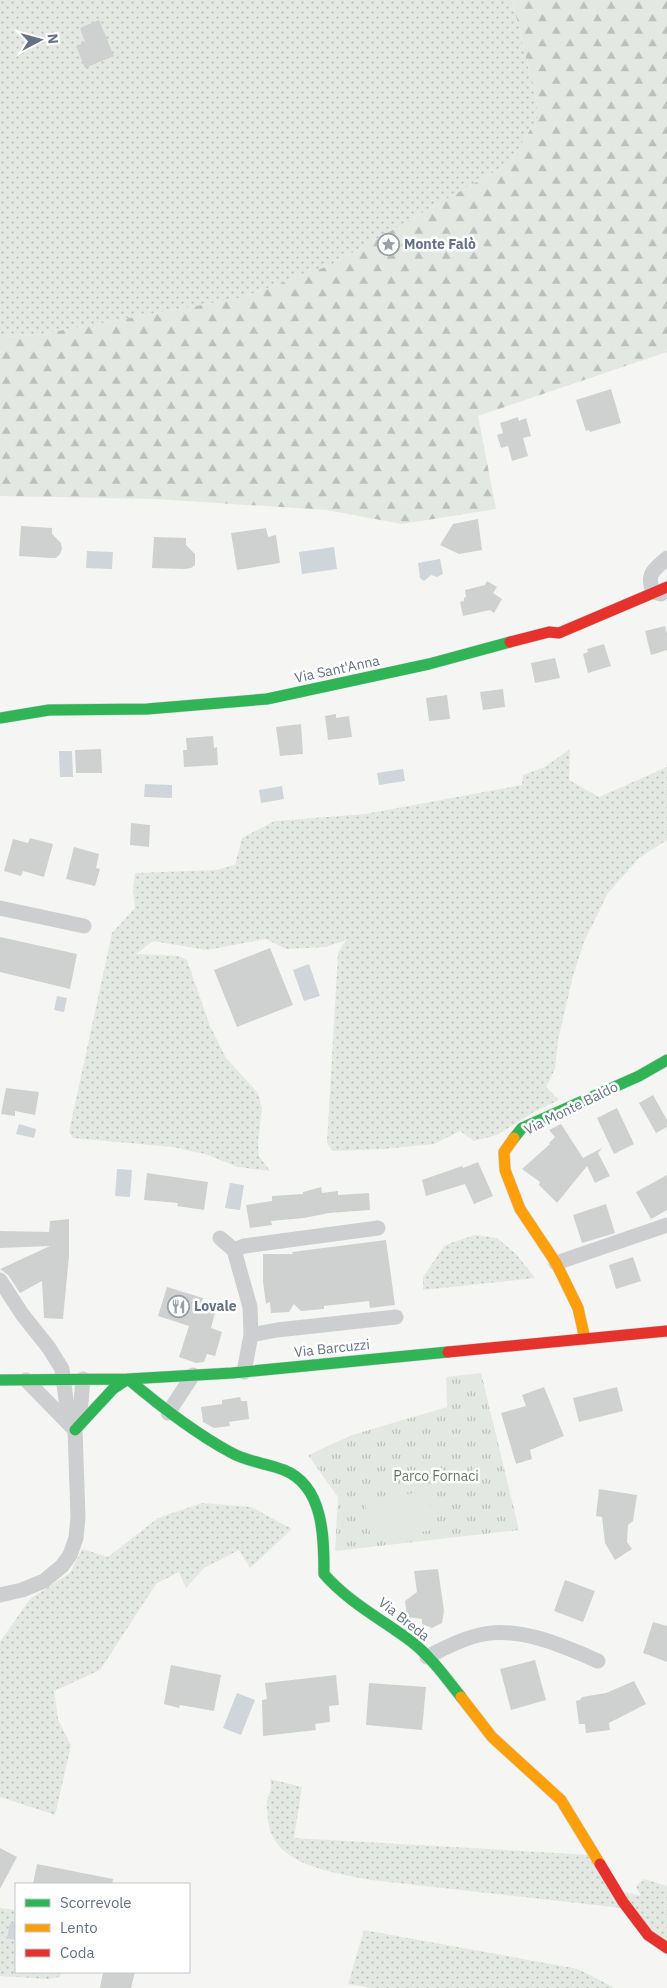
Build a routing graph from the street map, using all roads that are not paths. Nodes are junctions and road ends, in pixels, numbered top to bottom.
1 (667, 558) edge
2 (662, 592) edge
3 (0, 718) edge
4 (0, 908) edge
5 (84, 926) dead end
6 (667, 1060) edge
7 (667, 1225) edge
8 (378, 1228) dead end
9 (220, 1238) dead end
10 (234, 1250) junction
11 (556, 1264) junction
12 (0, 1280) edge
13 (396, 1318) dead end
14 (667, 1331) edge
15 (251, 1334) junction
16 (585, 1339) junction
17 (244, 1372) junction
18 (193, 1376) junction
19 (63, 1379) junction
20 (83, 1379) junction
21 (0, 1380) edge
22 (26, 1380) junction
23 (128, 1380) junction
24 (168, 1414) junction
25 (74, 1430) junction
26 (0, 1594) edge
27 (427, 1657) junction
28 (598, 1661) dead end
29 (667, 1948) edge

1 - 2 street
2 - 3 street, Via Sant'Anna
4 - 5 street
6 - 11 street, Via Monte Baldo
7 - 11 street
8 - 10 street
9 - 10 street
10 - 15 street
11 - 16 street, Via Monte Baldo
12 - 19 street
13 - 15 street
14 - 16 street, Via Barcuzzi
15 - 17 street
16 - 17 street, Via Barcuzzi
17 - 18 street, Via Barcuzzi
18 - 23 street, Via Barcuzzi
18 - 24 street
19 - 20 street, Via Barcuzzi
19 - 22 street, Via Barcuzzi
19 - 25 street
20 - 23 street, Via Barcuzzi
20 - 25 street
21 - 22 street, Via Barcuzzi
22 - 25 street
23 - 24 street, Via Breda
23 - 25 street
24 - 27 street, Via Breda
25 - 26 street
27 - 28 street
27 - 29 street, Via Breda

